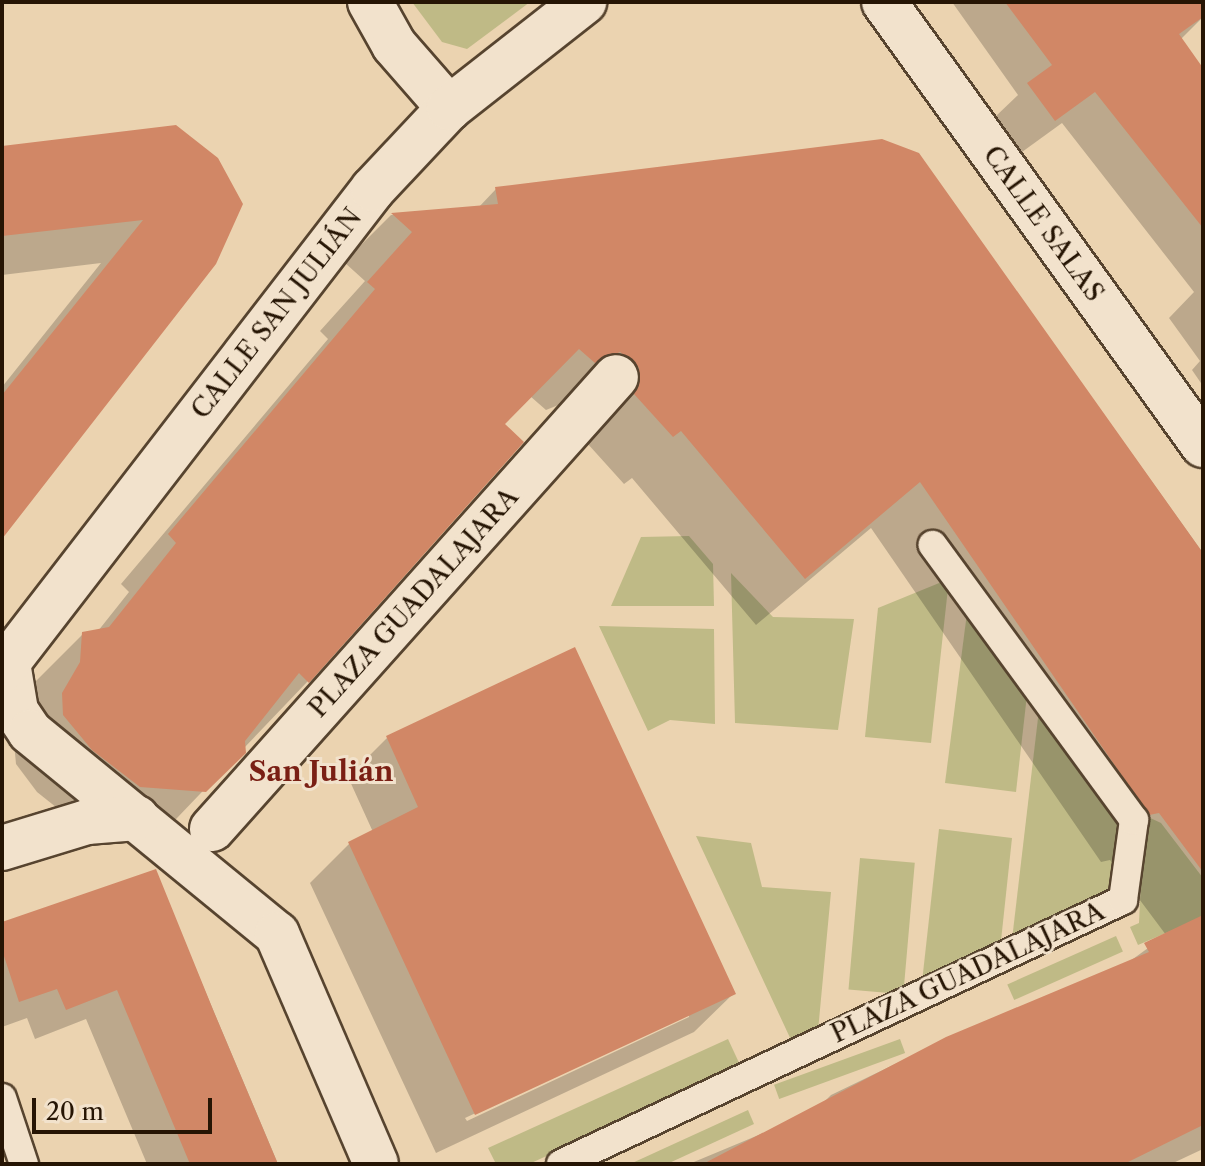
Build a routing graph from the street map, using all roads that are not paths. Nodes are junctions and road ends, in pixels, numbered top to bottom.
1 (370, 2) edge
2 (584, 2) edge
3 (884, 2) edge
4 (449, 108) junction
5 (616, 377) dead end
6 (1203, 445) edge
7 (933, 545) dead end
8 (5, 667) edge
9 (137, 818) junction
10 (212, 829) dead end
11 (2, 848) edge
12 (2, 1098) edge
13 (24, 1164) edge
14 (376, 1164) edge
15 (561, 1164) edge

1 - 4 street
2 - 4 street, CALLE SAN JULIÁN
3 - 6 street, CALLE SALAS
4 - 8 street, CALLE SAN JULIÁN
5 - 10 street, PLAZA GUADALAJARA
7 - 15 lane, PLAZA GUADALAJARA
8 - 9 street, CALLE SAN JULIÁN
9 - 11 street
9 - 14 street, CALLE SAN JULIÁN
12 - 13 lane

